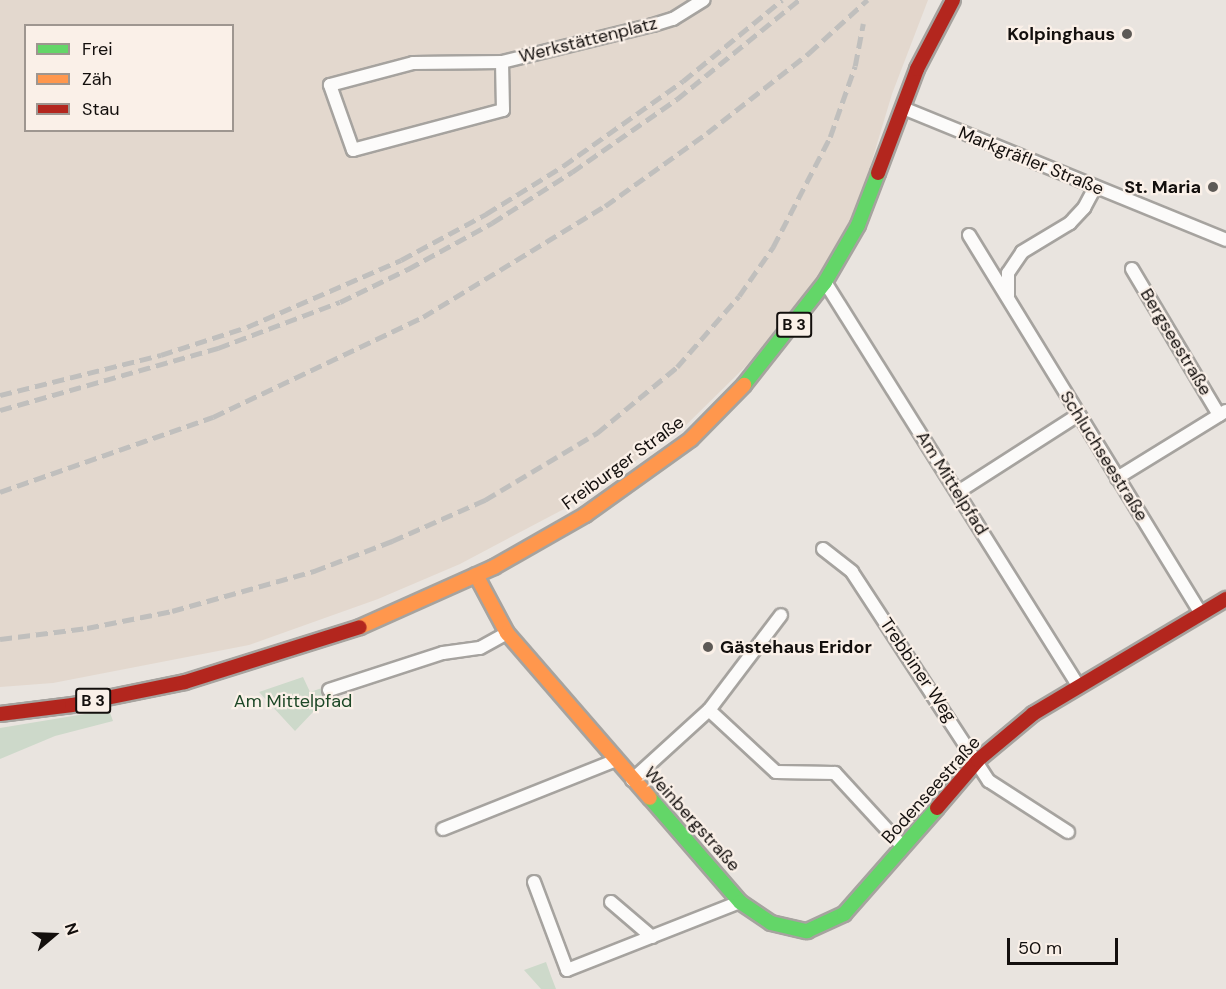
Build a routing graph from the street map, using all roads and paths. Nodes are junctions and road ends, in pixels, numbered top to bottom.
1 (704, 0) edge
2 (953, 0) edge
3 (502, 62) junction
4 (903, 108) junction
5 (1095, 187) junction
6 (969, 235) dead end
7 (1226, 240) edge
8 (1132, 269) dead end
9 (825, 282) junction
10 (1008, 297) junction
11 (1223, 413) edge
12 (1078, 415) junction
13 (1117, 478) junction
14 (958, 492) junction
15 (823, 549) dead end
16 (476, 575) junction
17 (1226, 599) edge
18 (1201, 613) junction
19 (781, 615) dead end
20 (507, 633) junction
21 (1078, 685) junction
22 (329, 690) dead end
23 (709, 710) junction
24 (0, 714) edge
25 (616, 760) junction
26 (978, 760) junction
27 (632, 780) junction
28 (443, 829) dead end
29 (1068, 832) dead end
30 (903, 847) junction
31 (534, 882) dead end
32 (611, 902) dead end
33 (740, 902) junction
34 (793, 929) joint
35 (652, 937) junction

1 - 3 street, Werkstättenplatz
2 - 4 main road, Freiburger Straße / B 3
3 - 3 street, Werkstättenplatz
4 - 5 street, Markgräfler Straße
4 - 9 main road, Freiburger Straße / B 3
5 - 7 street, Markgräfler Straße
5 - 10 street
6 - 10 street, Schluchseestraße
8 - 11 street, Bergseestraße
9 - 14 street, Am Mittelpfad
9 - 16 main road, Freiburger Straße / B 3
10 - 12 street, Schluchseestraße
11 - 13 street
12 - 13 street, Schluchseestraße
12 - 14 street
13 - 18 street, Schluchseestraße
14 - 21 street, Am Mittelpfad
15 - 26 street, Trebbiner Weg
16 - 20 main road, Weinbergstraße
16 - 24 main road, Freiburger Straße / B 3
17 - 18 main road, Bodenseestraße
18 - 21 main road, Bodenseestraße
19 - 23 street
20 - 22 street
20 - 25 main road, Weinbergstraße
21 - 26 main road, Bodenseestraße
23 - 27 street
23 - 30 street
25 - 27 main road, Weinbergstraße
25 - 28 street
26 - 29 street, Trebbiner Weg
26 - 30 main road, Bodenseestraße
27 - 33 main road, Weinbergstraße
30 - 34 main road, Bodenseestraße
31 - 35 street
32 - 35 street
33 - 34 main road, Weinbergstraße
33 - 35 street

